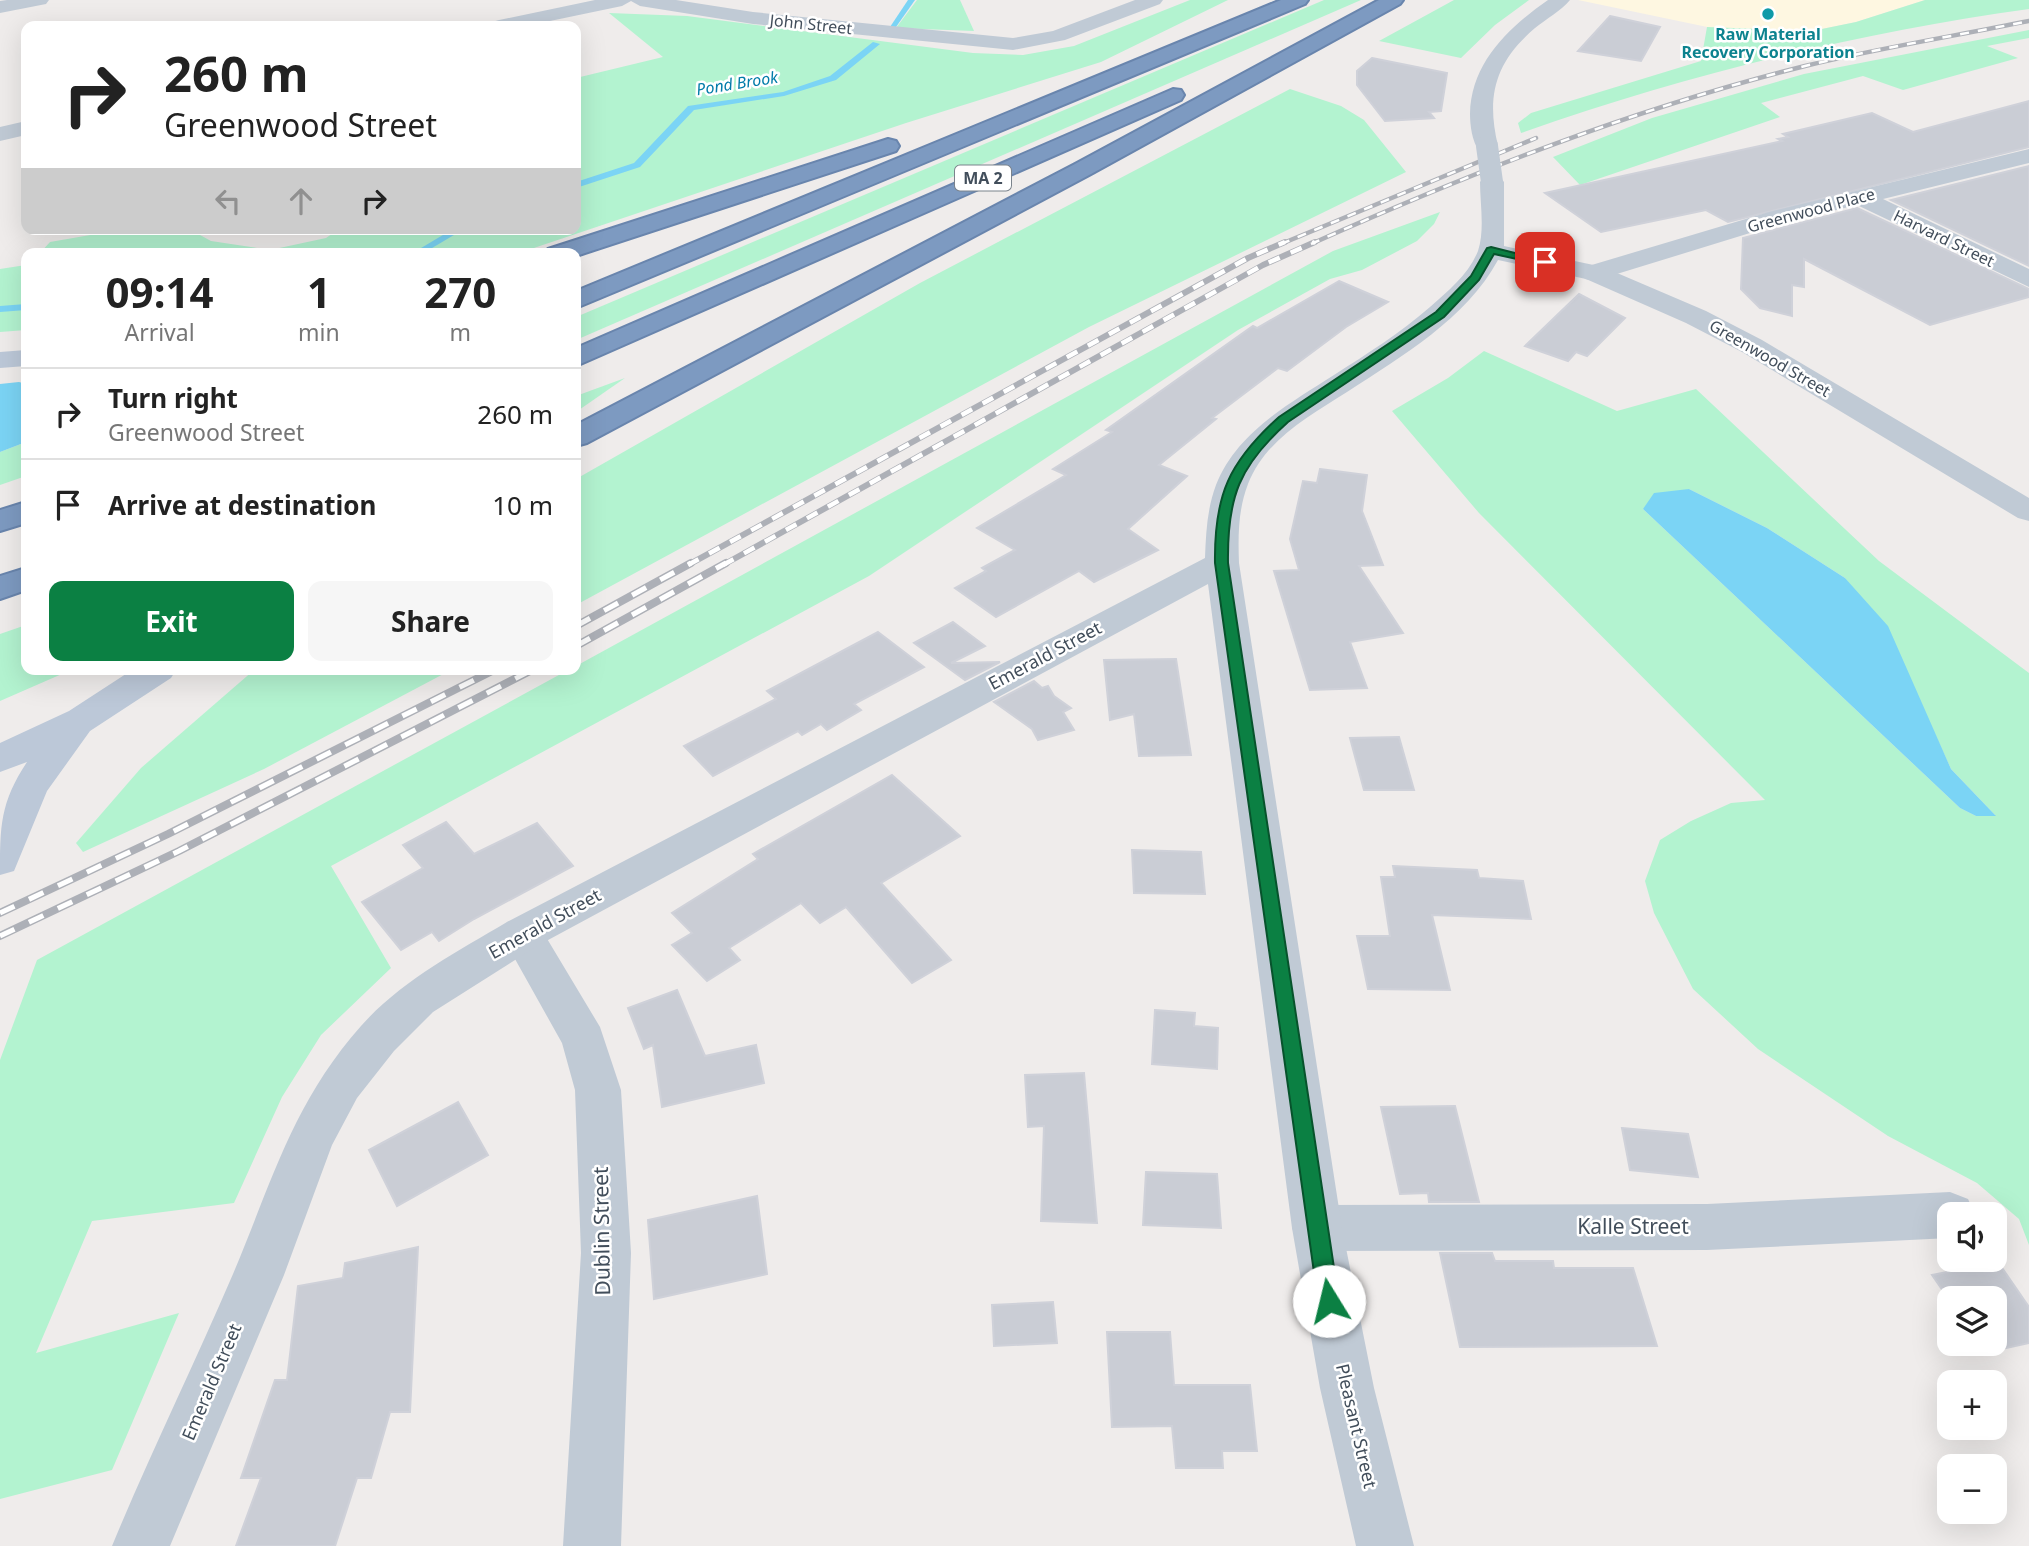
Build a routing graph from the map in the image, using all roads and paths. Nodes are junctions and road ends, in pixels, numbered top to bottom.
1 (39, 0) edge
2 (621, 0) edge
3 (640, 0) edge
4 (1153, 0) edge
5 (1298, 0) edge
6 (1392, 0) edge
7 (1560, 0) edge
8 (0, 7) edge
9 (522, 21) edge
10 (1137, 67) junction
11 (21, 129) edge
12 (0, 134) edge
13 (2029, 156) edge
14 (1860, 197) junction
15 (576, 248) edge
16 (1491, 251) junction
17 (1594, 273) junction
18 (2029, 279) edge
19 (581, 298) edge
20 (581, 356) edge
21 (21, 358) edge
22 (0, 360) edge
23 (581, 434) edge
24 (2029, 511) edge
25 (21, 514) edge
26 (0, 521) edge
27 (1222, 563) junction
28 (21, 580) edge
29 (0, 588) edge
30 (150, 675) edge
31 (82, 720) junction
32 (0, 759) edge
33 (0, 860) edge
34 (522, 934) junction
35 (1937, 1216) edge
36 (1317, 1228) junction
37 (141, 1546) edge
38 (592, 1546) edge
39 (1385, 1546) edge

1 - 8 street
2 - 9 street
3 - 4 street, John Street
5 - 10 highway, MA 2
6 - 20 highway, MA 2
6 - 23 highway
7 - 16 street, bridge
10 - 15 highway
10 - 19 highway, MA 2
11 - 12 street
13 - 14 street, Greenwood Place
14 - 17 street, Greenwood Place
14 - 18 street, Harvard Street
16 - 17 street, Greenwood Street
16 - 27 street, Pleasant Street
17 - 24 street, Greenwood Street
21 - 22 main road
25 - 26 highway
27 - 34 street, Emerald Street
27 - 36 street, Pleasant Street
28 - 29 highway
30 - 31 main road
31 - 32 main road
31 - 33 main road
34 - 37 street, Emerald Street
34 - 38 street, Dublin Street
35 - 36 street, Kalle Street
36 - 39 street, Pleasant Street

